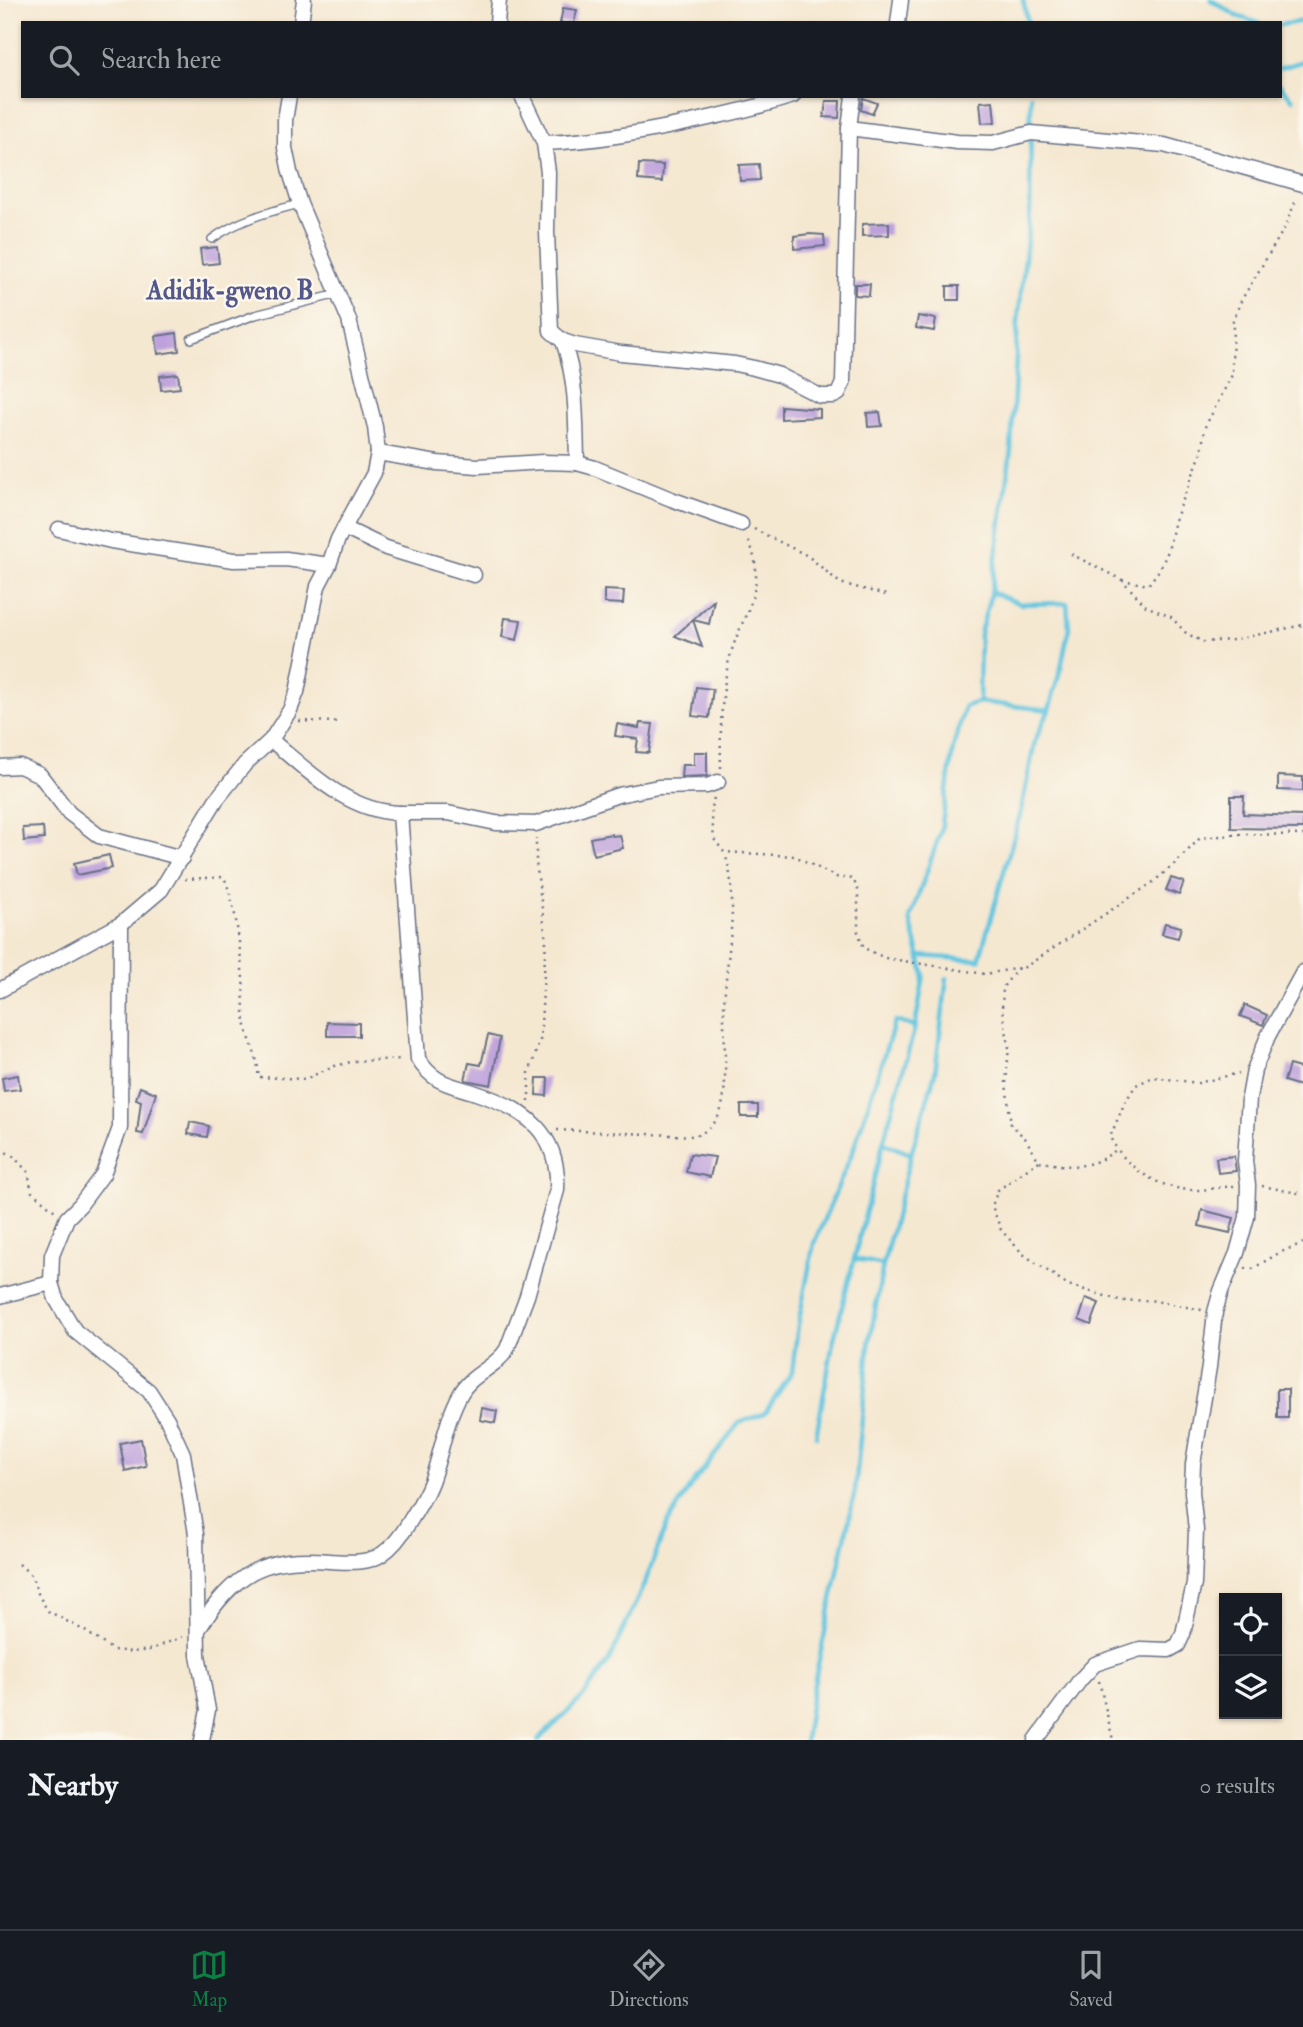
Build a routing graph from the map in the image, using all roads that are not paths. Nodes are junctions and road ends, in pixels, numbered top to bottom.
1 (304, 0) edge
2 (499, 0) edge
3 (901, 0) edge
4 (301, 21) edge
5 (497, 21) edge
6 (898, 21) edge
7 (289, 98) edge
8 (523, 98) edge
9 (787, 98) edge
10 (853, 98) edge
11 (849, 128) junction
12 (544, 143) junction
13 (1299, 182) edge
14 (300, 204) junction
15 (212, 239) dead end
16 (338, 294) junction
17 (191, 340) dead end
18 (563, 341) junction
19 (378, 453) junction
20 (577, 463) junction
21 (741, 524) road end
22 (344, 528) junction
23 (59, 529) dead end
24 (329, 565) junction
25 (474, 575) dead end
26 (271, 740) junction
27 (0, 767) edge
28 (718, 782) road end
29 (400, 813) junction
30 (183, 858) junction
31 (121, 924) junction
32 (1303, 972) edge
33 (0, 990) edge
34 (51, 1283) junction
35 (0, 1296) edge
36 (198, 1630) junction
37 (202, 1740) edge
38 (1036, 1740) edge

1 - 4 street
2 - 5 street
3 - 6 street
7 - 14 street
8 - 12 street
9 - 12 street
10 - 11 street
11 - 13 street
11 - 18 street
12 - 18 street
14 - 15 lane
14 - 16 street
16 - 17 lane
16 - 19 street
18 - 20 street
19 - 20 street
19 - 22 street
20 - 21 street
22 - 24 street
22 - 25 street
23 - 24 street
24 - 26 street
26 - 29 street
26 - 30 street
27 - 30 street
28 - 29 street
29 - 36 street
30 - 31 street
31 - 33 street
31 - 34 street
32 - 38 street
34 - 35 street
34 - 36 street
36 - 37 street

